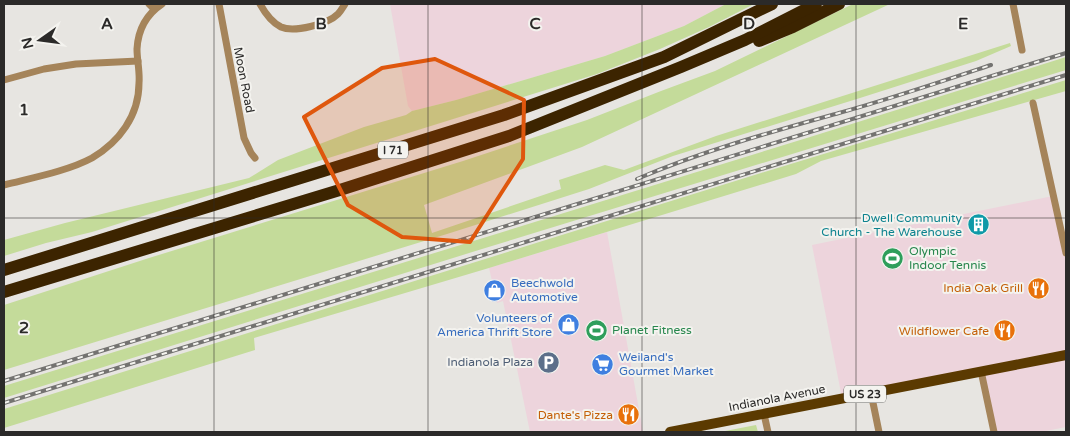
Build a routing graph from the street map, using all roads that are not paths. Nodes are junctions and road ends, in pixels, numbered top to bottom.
1 (162, 4) edge
2 (219, 4) edge
3 (260, 4) edge
4 (345, 4) edge
5 (772, 4) edge
6 (816, 4) edge
7 (839, 4) edge
8 (1013, 4) edge
9 (151, 6) edge
10 (1022, 50) dead end
11 (138, 61) junction
12 (681, 67) junction
13 (4, 80) edge
14 (1033, 103) dead end
15 (255, 158) dead end
16 (4, 185) edge
17 (1066, 252) edge
18 (4, 270) edge
19 (4, 292) edge
20 (1066, 355) edge
21 (981, 372) junction
22 (871, 393) junction
23 (764, 414) junction
24 (670, 432) edge
25 (768, 432) edge
26 (879, 432) edge
27 (994, 432) edge

1 - 9 street
2 - 15 street, Moon Road
3 - 4 street
5 - 18 highway, I 71
6 - 12 highway, I 71
7 - 12 highway
8 - 10 street
9 - 11 street
11 - 13 street
11 - 16 street
12 - 19 highway, I 71
14 - 17 street
20 - 21 main road, Indianola Avenue / US 23
21 - 22 main road, Indianola Avenue / US 23
21 - 27 street
22 - 23 main road, Indianola Avenue / US 23
22 - 26 street
23 - 24 main road, Indianola Avenue / US 23
23 - 25 street

